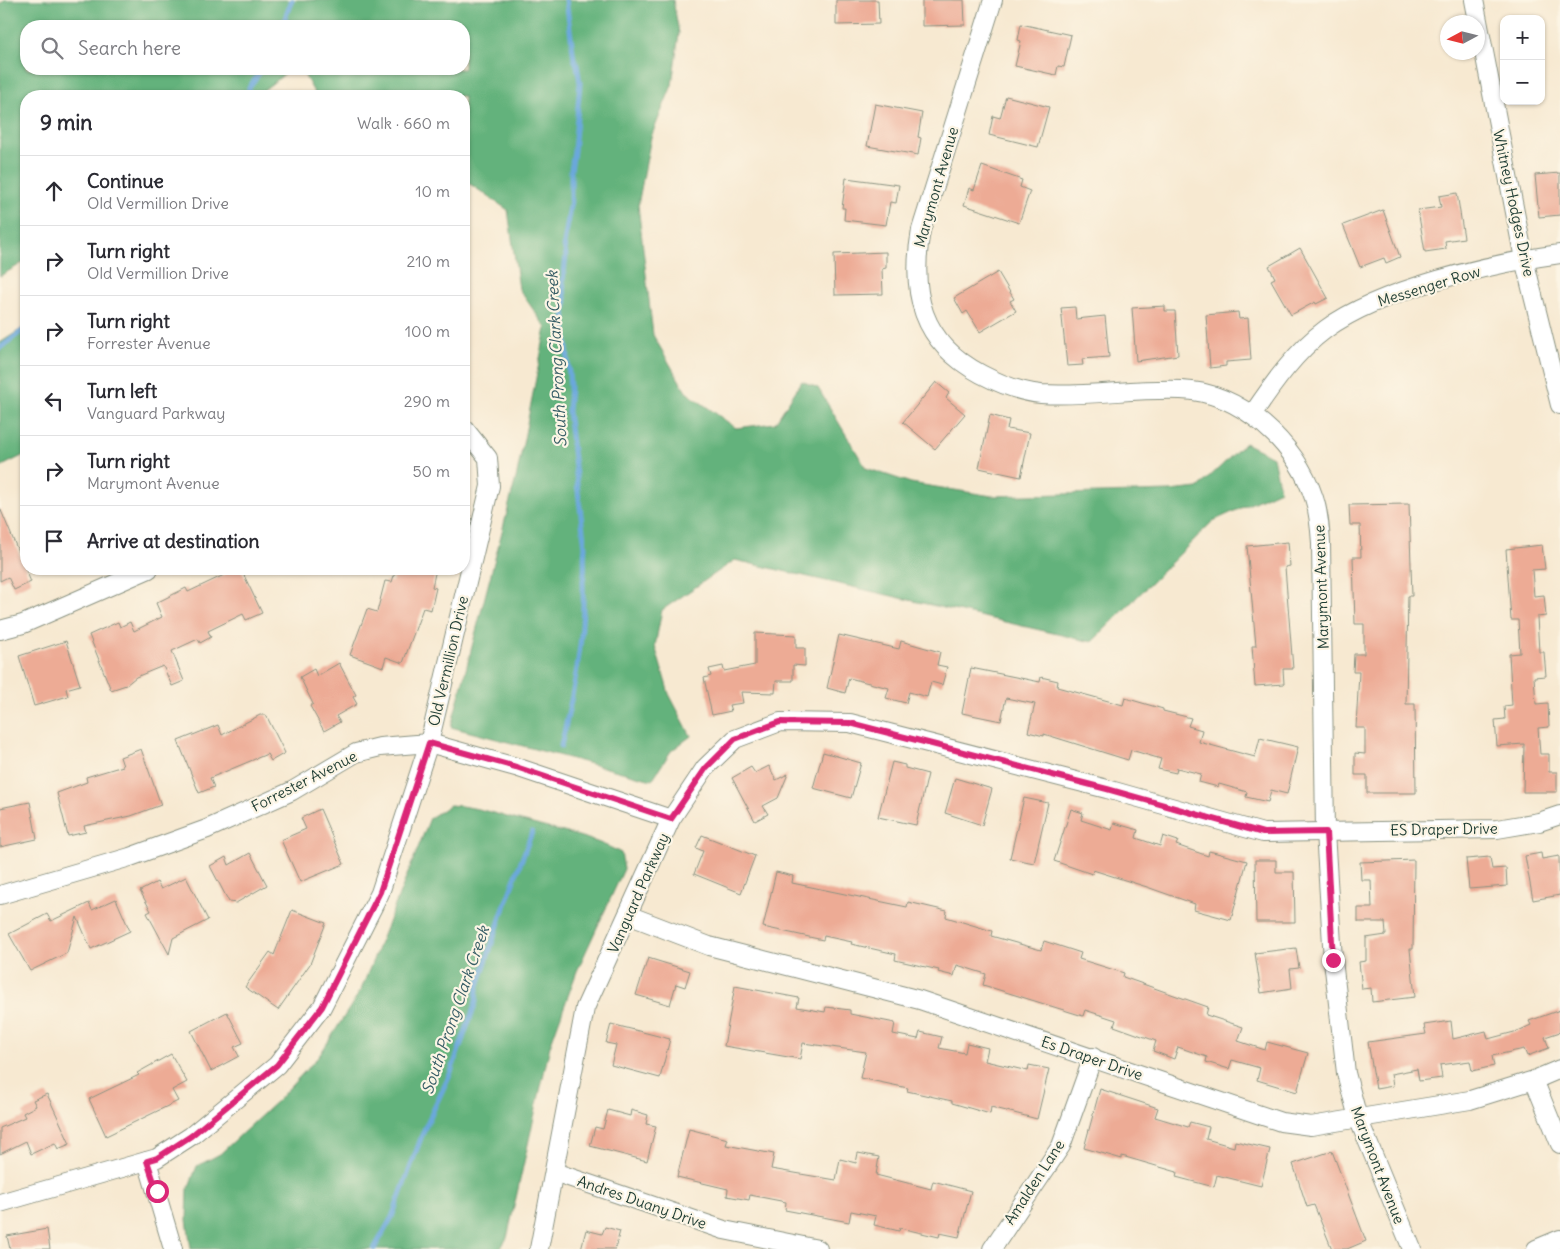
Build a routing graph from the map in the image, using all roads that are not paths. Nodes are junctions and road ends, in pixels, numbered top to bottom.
1 (993, 0) edge
2 (1474, 0) edge
3 (1560, 254) edge
4 (1524, 259) junction
5 (1560, 405) edge
6 (1252, 415) junction
7 (470, 434) edge
8 (470, 570) edge
9 (136, 575) edge
10 (469, 575) edge
11 (0, 630) edge
12 (429, 743) junction
13 (1560, 815) edge
14 (671, 819) junction
15 (1326, 832) junction
16 (0, 895) edge
17 (628, 915) junction
18 (1093, 1057) junction
19 (1560, 1069) edge
20 (1534, 1080) junction
21 (1358, 1118) junction
22 (1560, 1144) edge
23 (147, 1161) junction
24 (554, 1172) junction
25 (0, 1204) edge
26 (1560, 1239) edge
27 (173, 1249) edge
28 (539, 1249) edge
29 (818, 1249) edge
30 (992, 1249) edge
31 (1412, 1249) edge
32 (1536, 1249) edge

1 - 6 street, Marymont Avenue
2 - 4 street, Whitney Hodges Drive
3 - 4 street, Messenger Row
4 - 5 street, Whitney Hodges Drive
4 - 6 street, Messenger Row
6 - 15 street, Marymont Avenue
7 - 8 street, Old Vermillion Drive
9 - 11 street
10 - 12 street, Old Vermillion Drive
12 - 14 street, Forrester Avenue
12 - 16 street, Forrester Avenue
12 - 23 street, Old Vermillion Drive
13 - 15 street, ES Draper Drive
14 - 15 street, Vanguard Parkway
14 - 17 street, Vanguard Parkway
15 - 21 street, Marymont Avenue
17 - 18 street, Es Draper Drive
17 - 24 street, Vanguard Parkway
18 - 21 street, Es Draper Drive
18 - 30 street, Amalden Lane
19 - 20 street, Es Draper Drive
20 - 21 street, Es Draper Drive
20 - 22 street
21 - 31 street, Marymont Avenue
23 - 25 street, Old Vermillion Drive
23 - 27 street
24 - 28 street, Vanguard Parkway
24 - 29 street, Andres Duany Drive
26 - 32 street

